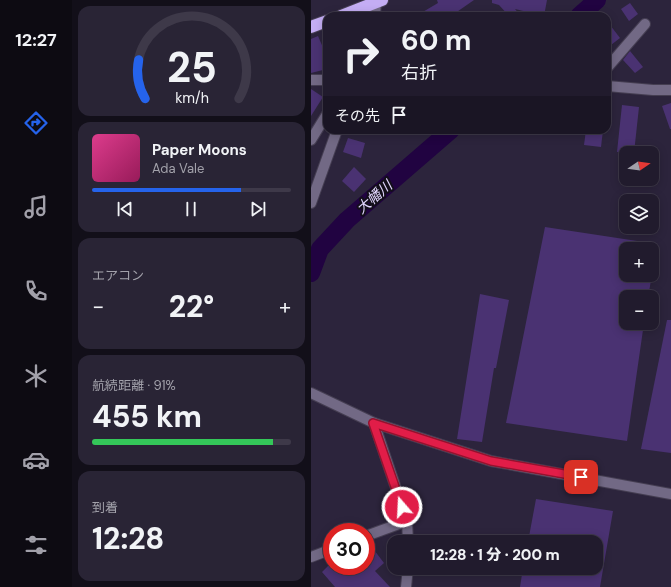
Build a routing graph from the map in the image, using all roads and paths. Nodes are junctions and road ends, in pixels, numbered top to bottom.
1 (378, 1) edge
2 (351, 12) edge
3 (376, 12) edge
4 (323, 23) edge
5 (645, 24) dead end
6 (311, 28) edge
7 (611, 63) edge
8 (311, 80) edge
9 (323, 80) edge
10 (611, 86) edge
11 (671, 90) edge
12 (323, 120) edge
13 (336, 134) edge
14 (311, 140) edge
15 (311, 202) edge
16 (311, 393) edge
17 (373, 423) junction
18 (671, 494) edge
19 (407, 521) junction
20 (375, 533) edge
21 (408, 535) edge
22 (323, 552) edge
23 (311, 557) edge
24 (407, 575) edge
25 (406, 587) edge

1 - 2 highway
1 - 3 street
4 - 6 highway
5 - 7 street
8 - 9 street
10 - 11 street
12 - 14 street
13 - 15 street
16 - 17 street
17 - 18 street
17 - 19 street
19 - 20 street
19 - 21 street
22 - 23 street
24 - 25 street

